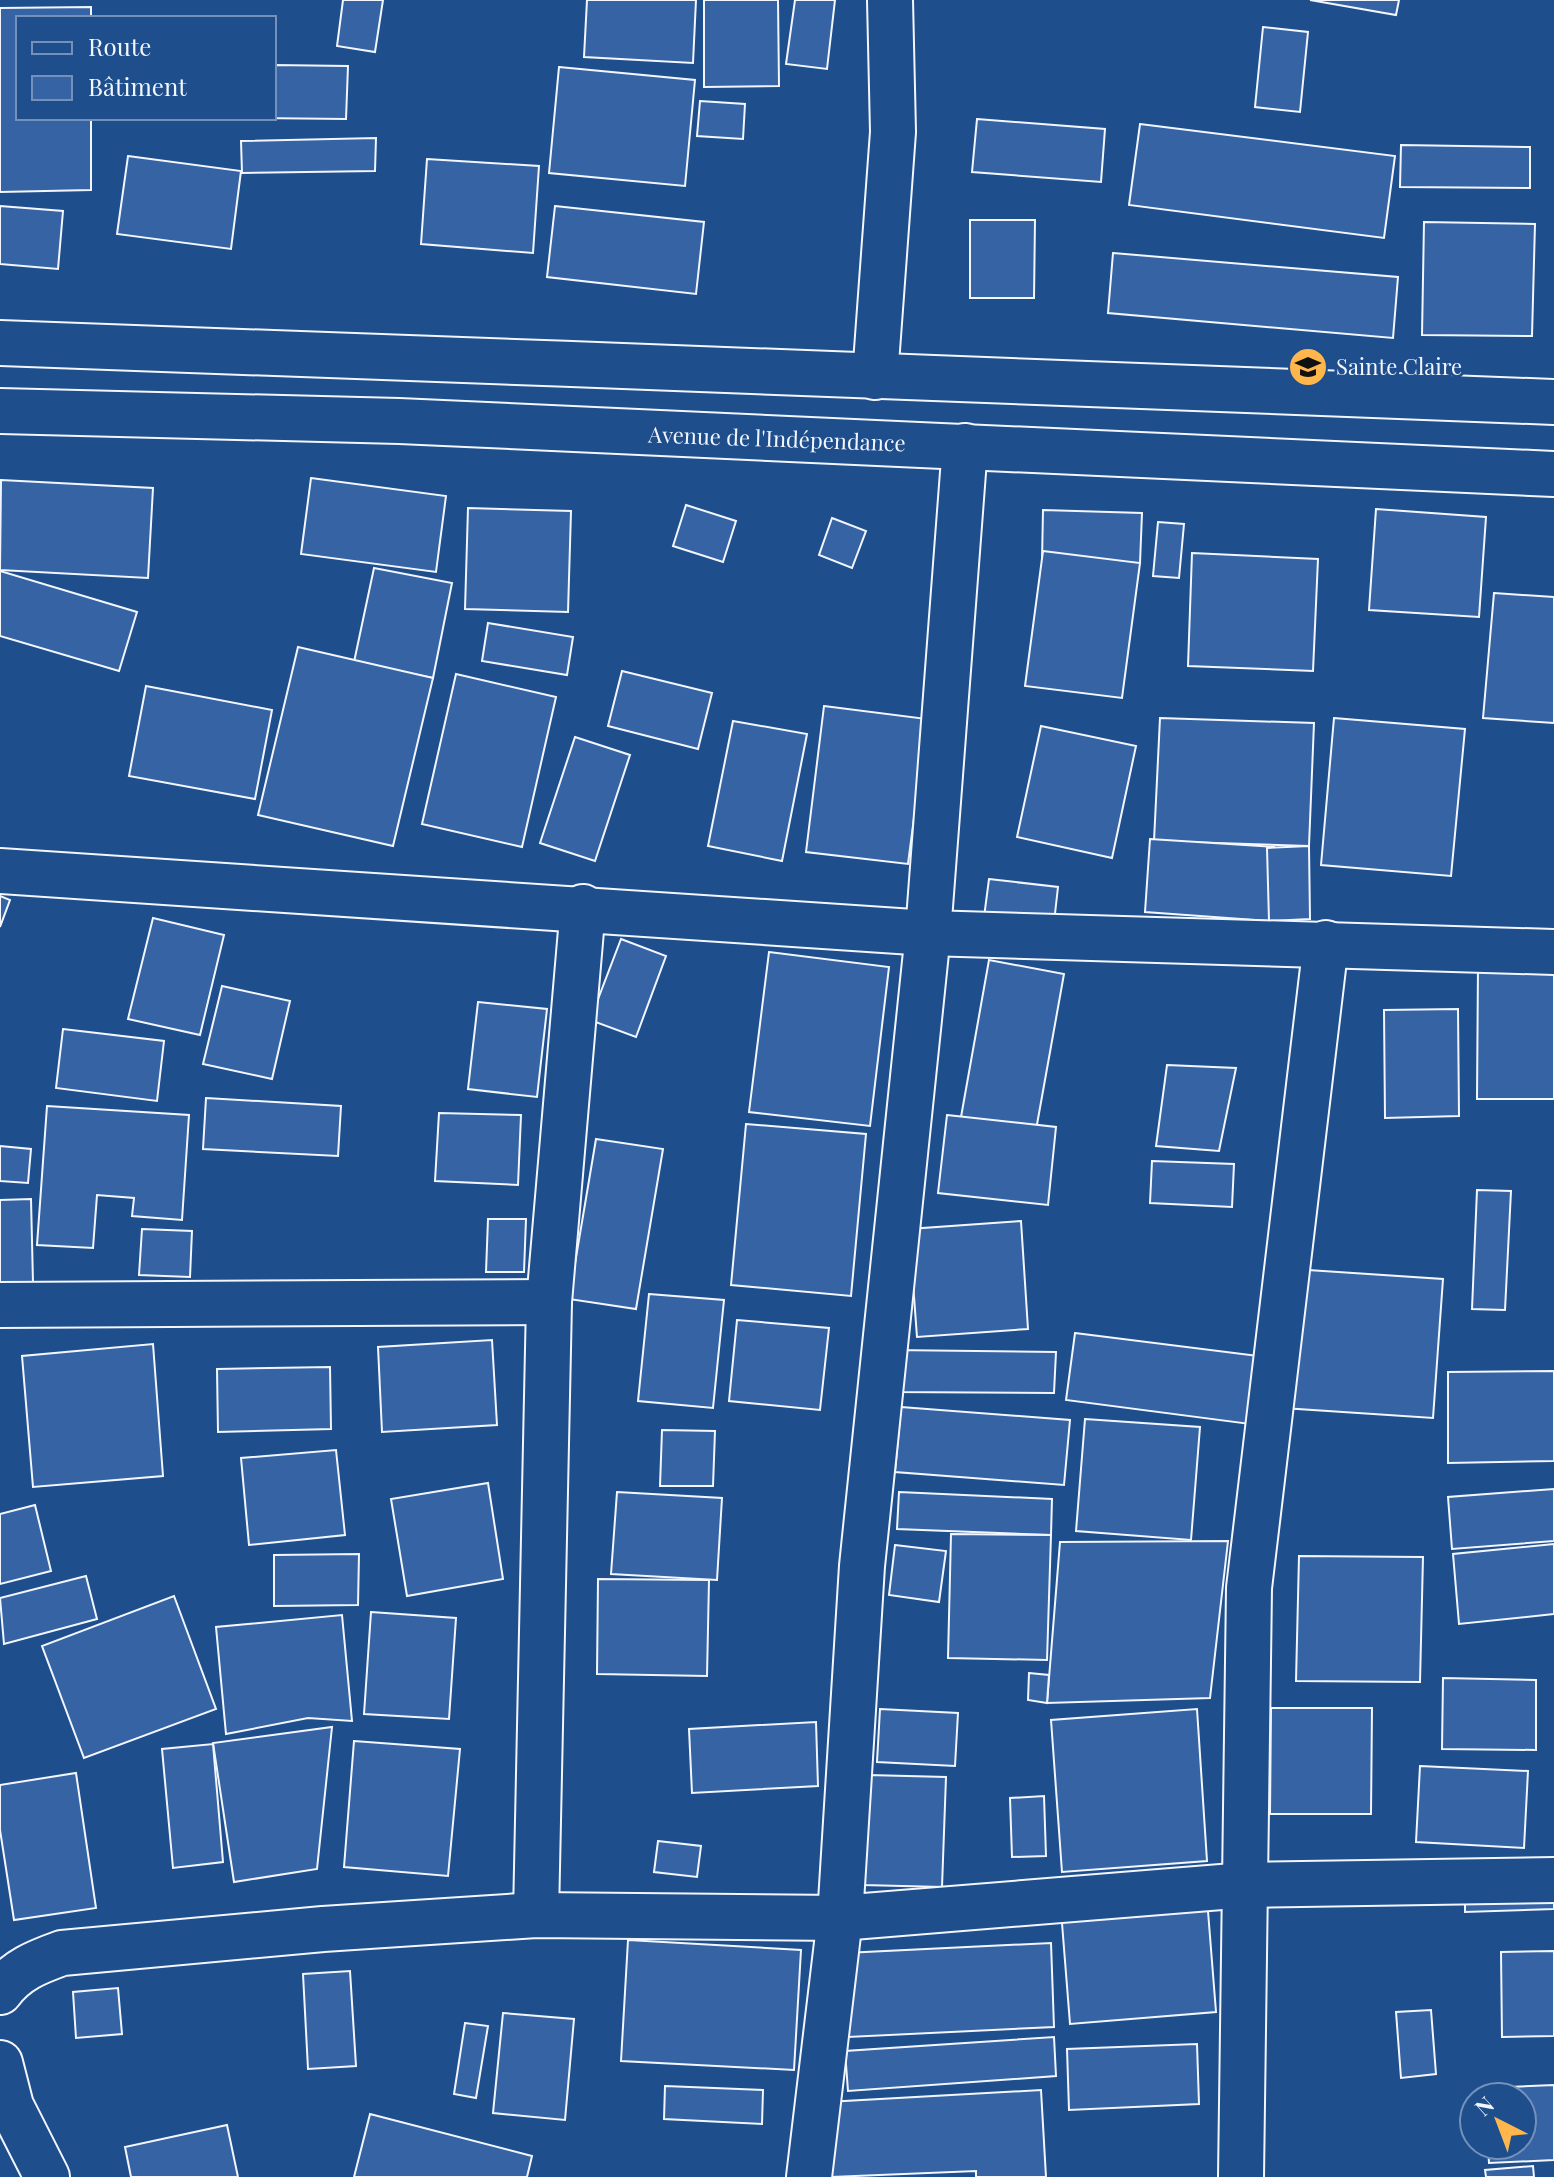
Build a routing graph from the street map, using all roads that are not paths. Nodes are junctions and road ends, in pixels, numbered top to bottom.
1 (890, 0) edge
2 (0, 343) edge
3 (875, 377) junction
4 (1554, 402) edge
5 (0, 411) edge
6 (965, 446) junction
7 (1554, 474) edge
8 (0, 871) edge
9 (583, 907) junction
10 (928, 933) junction
11 (1326, 943) junction
12 (1554, 952) edge
13 (549, 1302) junction
14 (0, 1305) edge
15 (1554, 1880) edge
16 (1246, 1885) junction
17 (536, 1915) junction
18 (840, 1918) junction
19 (0, 1992) edge
20 (0, 2063) edge
21 (6, 2106) edge
22 (47, 2177) edge
23 (809, 2177) edge
24 (1241, 2177) edge

1 - 3 street
2 - 3 street
3 - 4 street
5 - 6 street, Avenue de l'Indépendance
6 - 7 street, Avenue de l'Indépendance
6 - 10 street
8 - 9 street
9 - 10 street
9 - 13 street
10 - 11 street
10 - 18 street
11 - 12 street
11 - 16 street
13 - 14 street
13 - 17 street
15 - 16 street
16 - 18 street
16 - 24 street
17 - 18 street
17 - 19 street
18 - 23 street
20 - 21 street
21 - 22 street

